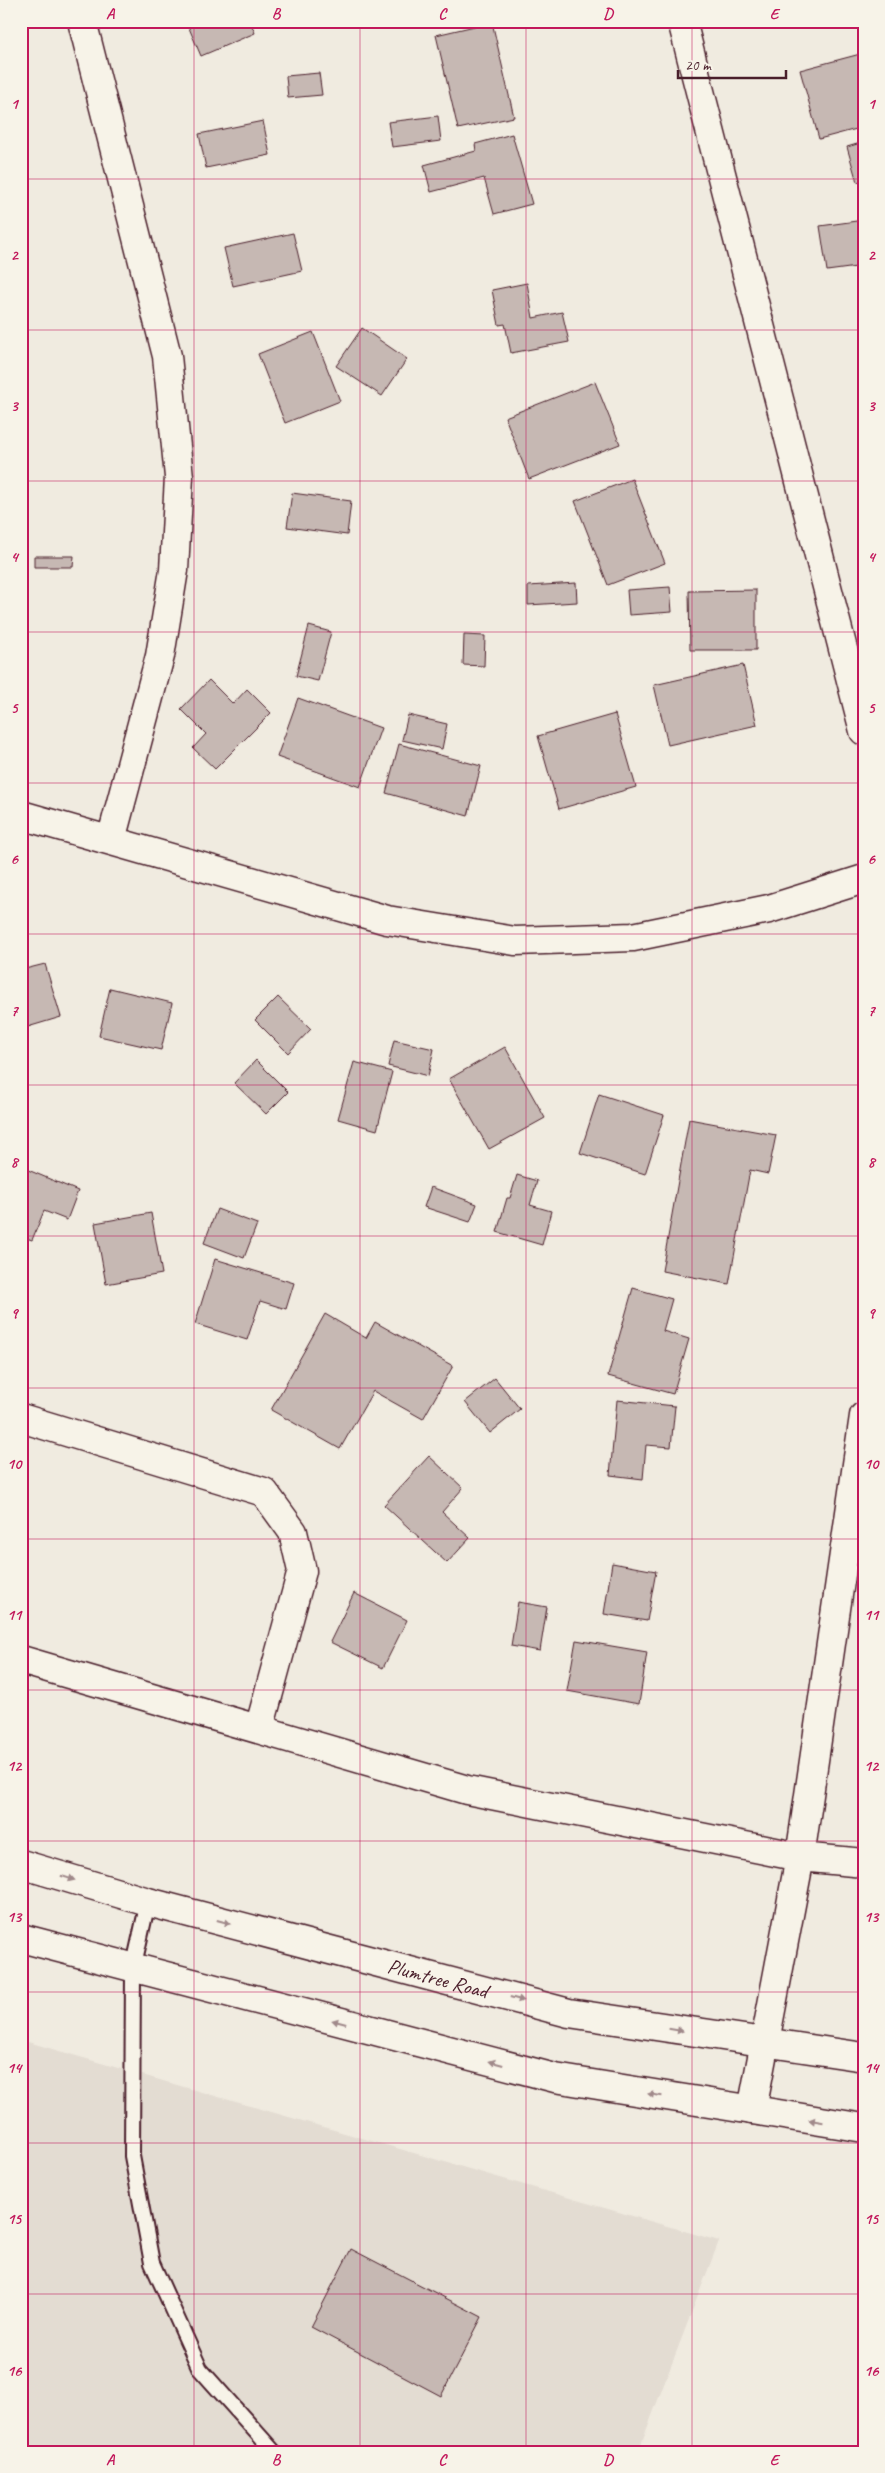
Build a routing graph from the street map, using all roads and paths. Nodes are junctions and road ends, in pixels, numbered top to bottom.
1 (82, 21) edge
2 (682, 21) edge
3 (864, 731) edge
4 (21, 815) edge
5 (111, 840) junction
6 (864, 879) edge
7 (864, 1416) edge
8 (21, 1418) edge
9 (21, 1660) edge
10 (259, 1729) junction
11 (800, 1857) junction
12 (864, 1863) edge
13 (21, 1864) edge
14 (148, 1902) junction
15 (21, 1938) edge
16 (133, 1969) junction
17 (765, 2044) junction
18 (864, 2057) edge
19 (752, 2110) junction
20 (864, 2128) edge
21 (274, 2452) edge

1 - 5 main road
2 - 3 main road
4 - 5 main road
5 - 6 main road
7 - 11 main road
8 - 10 main road
9 - 10 main road
10 - 11 main road
11 - 12 main road
11 - 17 main road
13 -> 14 main road, Plumtree Road
14 - 16 lane
14 -> 17 main road, Plumtree Road
15 - 16 main road
19 -> 16 main road
16 - 21 lane
17 - 18 main road, Plumtree Road
17 - 19 main road
20 -> 19 main road

